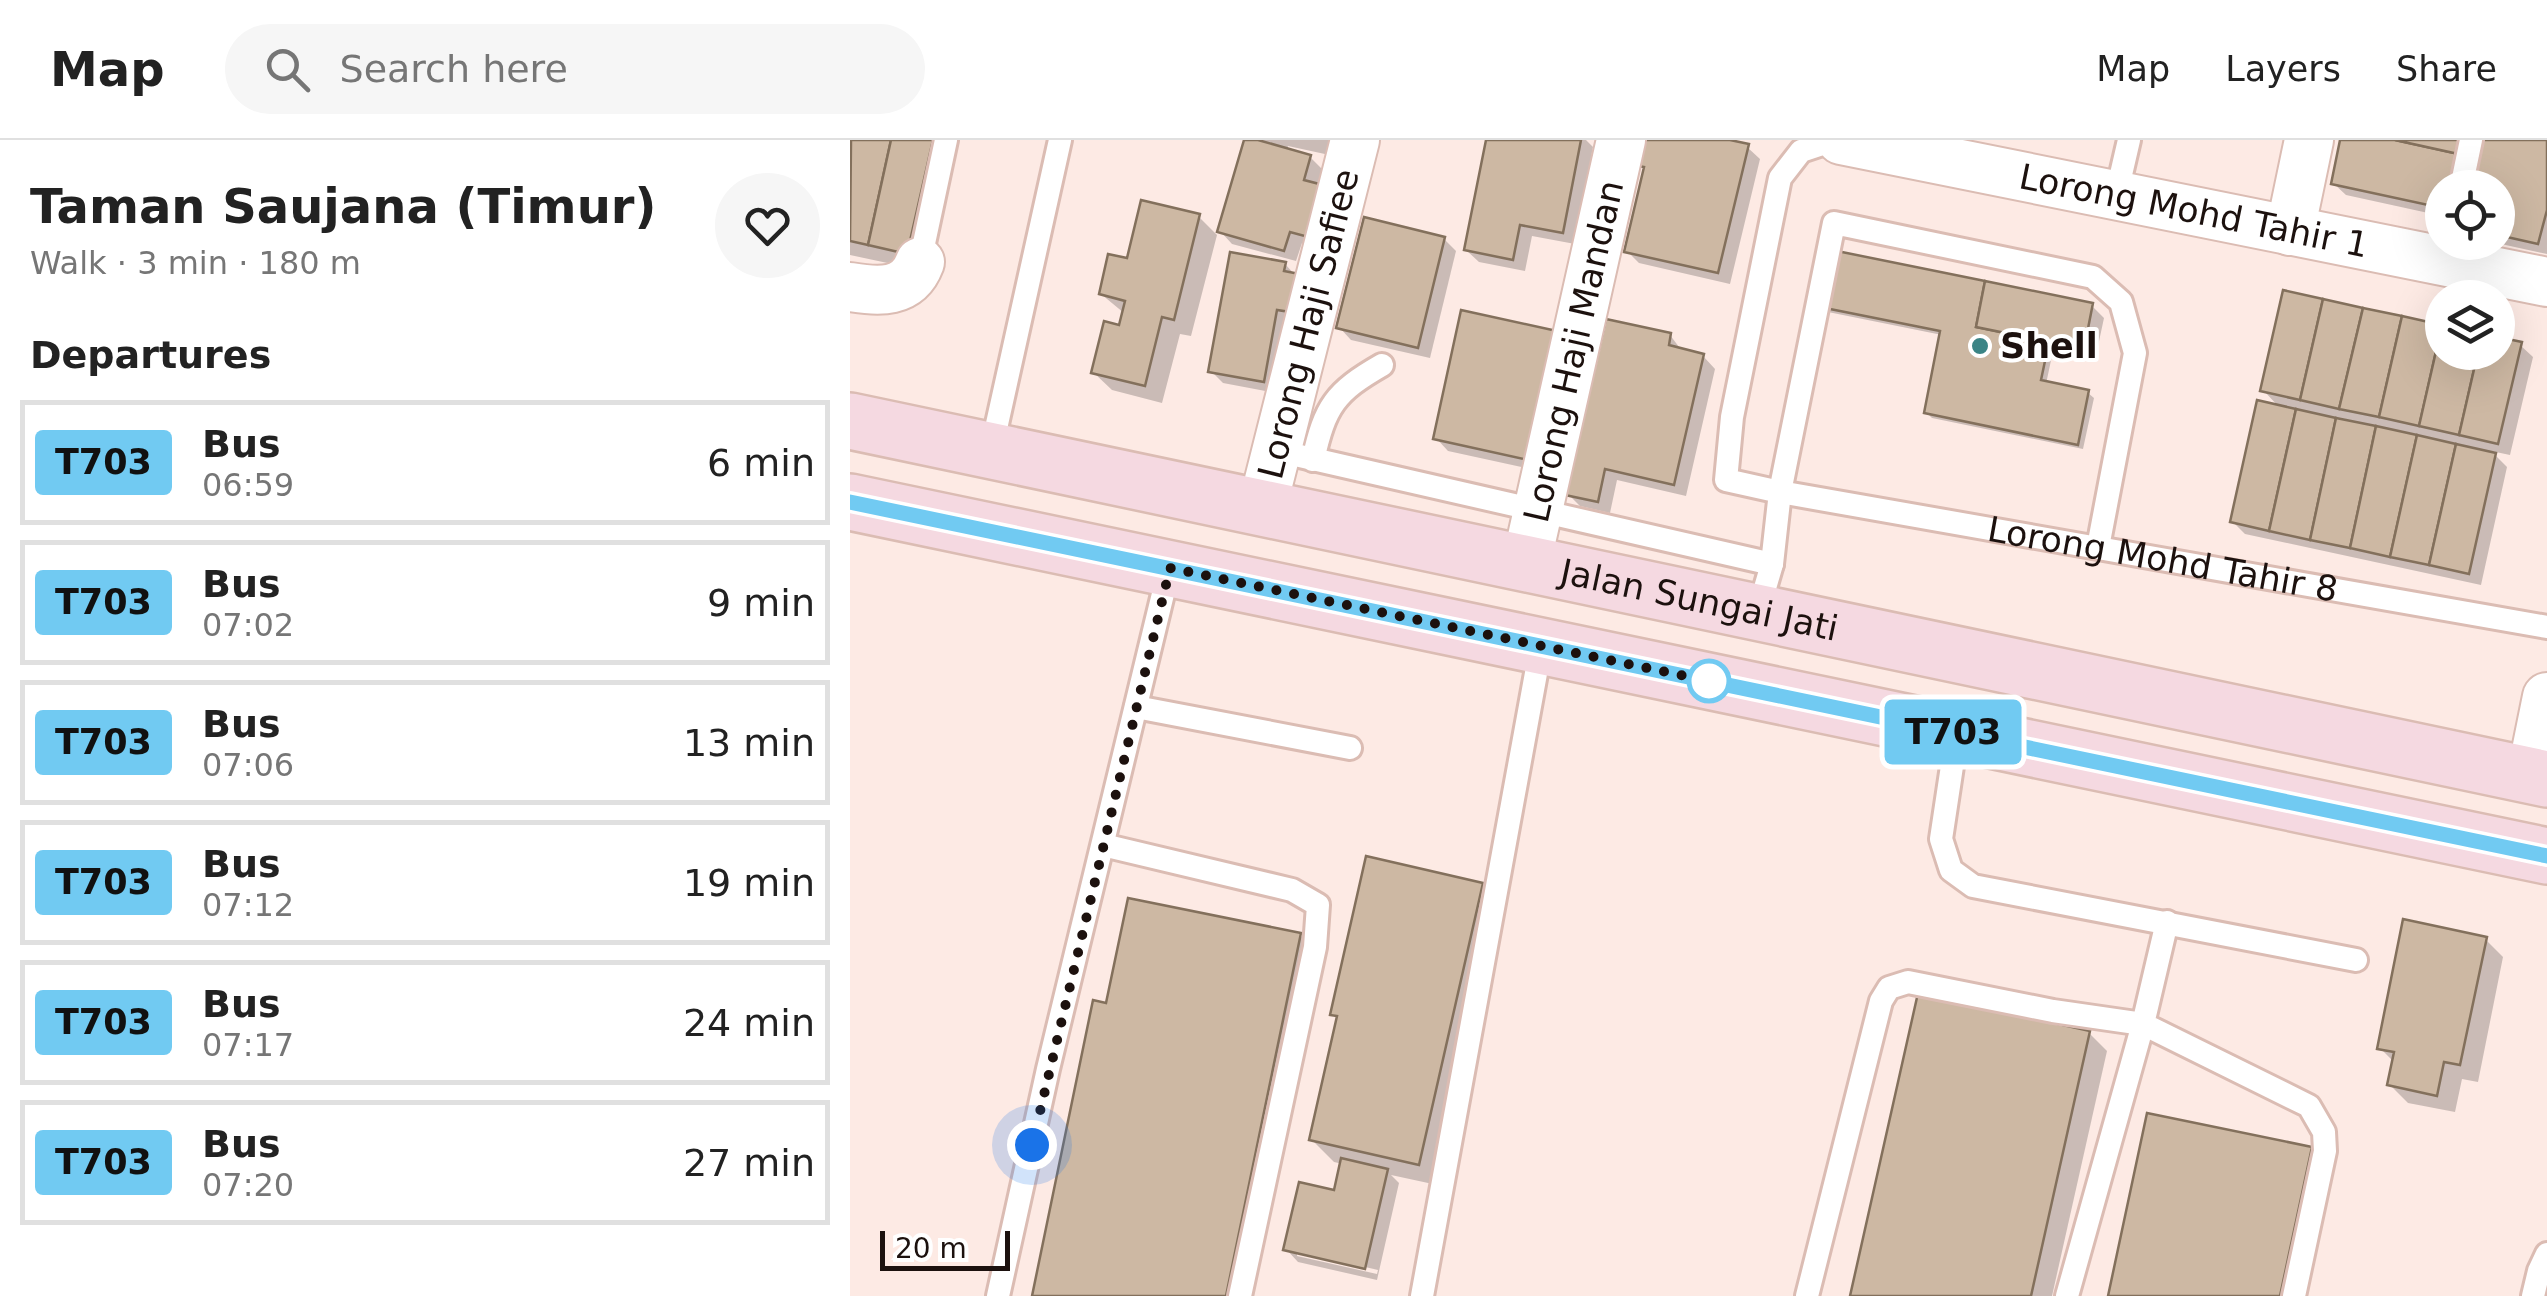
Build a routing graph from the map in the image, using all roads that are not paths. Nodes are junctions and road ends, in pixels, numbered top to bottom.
1 (946, 140) edge
2 (1060, 140) edge
3 (1355, 140) edge
4 (1621, 140) edge
5 (1837, 140) edge
6 (2128, 140) edge
7 (2309, 140) edge
8 (2471, 140) edge
9 (1970, 153) edge
10 (2465, 170) edge
11 (2116, 196) junction
12 (2290, 231) junction
13 (2425, 249) edge
14 (2474, 260) edge
15 (920, 262) joint
16 (2547, 282) edge
17 (850, 286) edge
18 (1382, 365) dead end
19 (850, 421) edge
20 (991, 451) junction
21 (1296, 455) junction
22 (1780, 492) junction
23 (850, 502) edge
24 (1262, 508) junction
25 (1536, 510) junction
26 (2098, 547) junction
27 (1526, 564) junction
28 (1170, 568) junction
29 (1765, 588) junction
30 (2547, 627) edge
31 (1541, 646) junction
32 (2547, 697) edge
33 (1136, 707) junction
34 (1957, 733) junction
35 (1350, 748) dead end
36 (2539, 777) edge
37 (1102, 845) junction
38 (2547, 856) edge
39 (2167, 922) junction
40 (2356, 960) dead end
41 (2143, 1024) junction
42 (2547, 1254) edge
43 (998, 1296) edge
44 (1240, 1296) edge
45 (1422, 1296) edge
46 (1808, 1296) edge
47 (2067, 1296) edge
48 (2294, 1296) edge
49 (2534, 1296) edge

1 - 15 lane
2 - 20 lane
3 - 21 street, Lorong Haji Safiee
4 - 25 street, Lorong Haji Mandan
5 - 9 street, Lorong Mohd Tahir 1
5 - 22 lane, Lorong Mohd Tahir 8
6 - 11 lane
7 - 12 street
8 - 10 lane
9 - 11 street, Lorong Mohd Tahir 1
11 - 12 street, Lorong Mohd Tahir 1
12 - 13 street, Lorong Mohd Tahir 1
14 - 16 street, Lorong Mohd Tahir 1
15 - 17 street
18 - 21 lane
19 - 20 main road, Jalan Sungai Jati
20 - 24 main road, Jalan Sungai Jati
21 - 24 street, Lorong Haji Safiee
21 - 25 lane
22 - 26 lane, Lorong Mohd Tahir 8
22 - 26 lane
22 - 29 lane
23 - 28 main road
24 - 27 main road, Jalan Sungai Jati
25 - 27 street, Lorong Haji Mandan
25 - 29 lane
26 - 30 lane, Lorong Mohd Tahir 8
27 - 29 main road, Jalan Sungai Jati
28 - 31 main road
28 - 33 lane
29 - 36 main road, Jalan Sungai Jati
31 - 34 main road
31 - 45 lane
32 - 36 street
33 - 35 lane
33 - 37 lane
34 - 38 main road
34 - 39 lane
37 - 43 lane
37 - 44 lane
39 - 40 lane
39 - 41 lane
41 - 46 lane
41 - 47 lane
41 - 48 lane
42 - 49 lane

